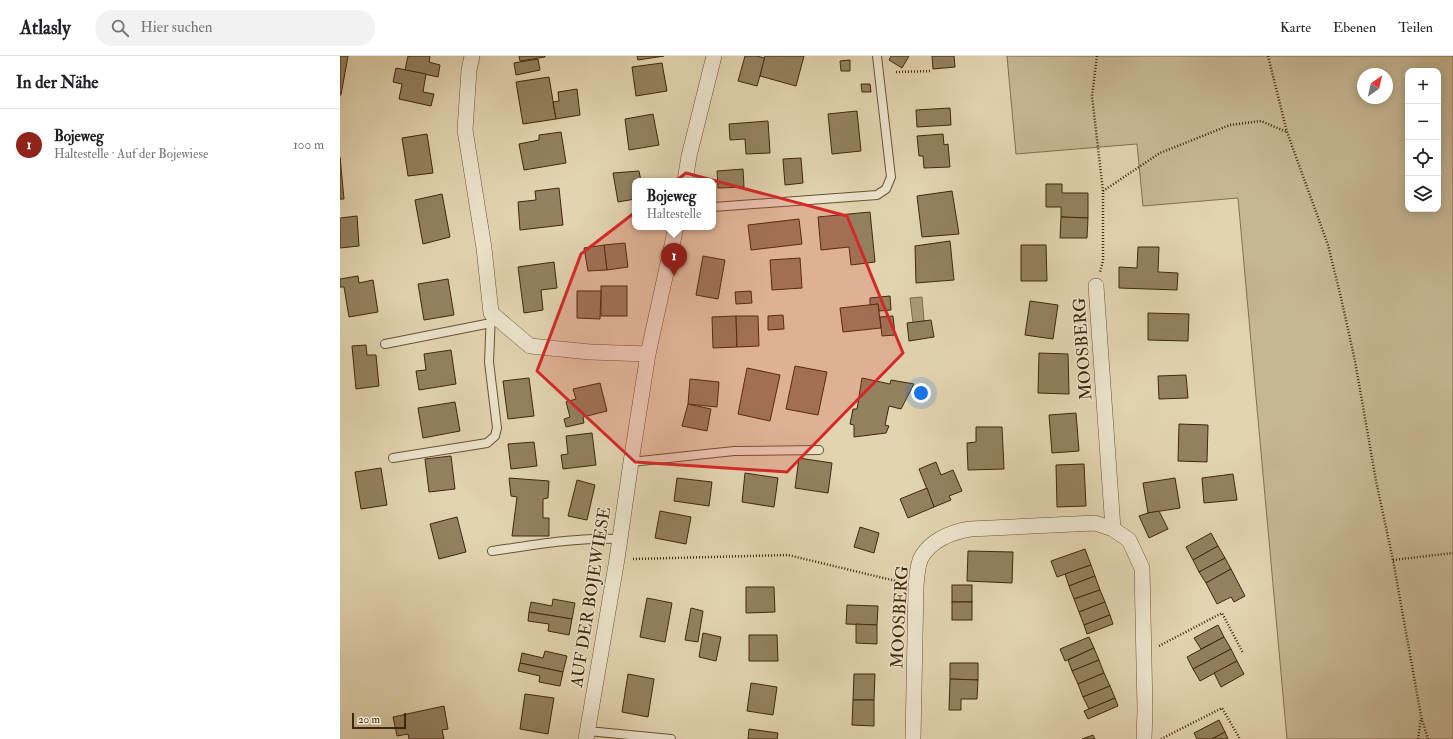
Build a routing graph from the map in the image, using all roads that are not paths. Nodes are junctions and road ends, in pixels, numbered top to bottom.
1 (472, 56) edge
2 (714, 56) edge
3 (877, 56) edge
4 (685, 178) edge
5 (716, 207) edge
6 (675, 230) edge
7 (1096, 286) road end
8 (491, 318) junction
9 (385, 344) dead end
10 (648, 354) junction
11 (819, 450) dead end
12 (393, 458) dead end
13 (630, 462) junction
14 (1113, 529) junction
15 (620, 539) junction
16 (492, 552) dead end
17 (587, 735) edge
18 (671, 739) edge
19 (913, 739) edge
20 (1144, 739) edge

1 - 8 street
2 - 4 street
3 - 5 lane
6 - 10 street, AUF DER BOJEWIESE
7 - 14 street, MOOSBERG
8 - 9 lane
8 - 10 street
8 - 12 lane
10 - 13 street, AUF DER BOJEWIESE
11 - 13 lane
13 - 15 street, AUF DER BOJEWIESE
14 - 19 street, MOOSBERG
14 - 20 street, MOOSBERG
15 - 16 lane
15 - 17 street, AUF DER BOJEWIESE
17 - 18 lane

